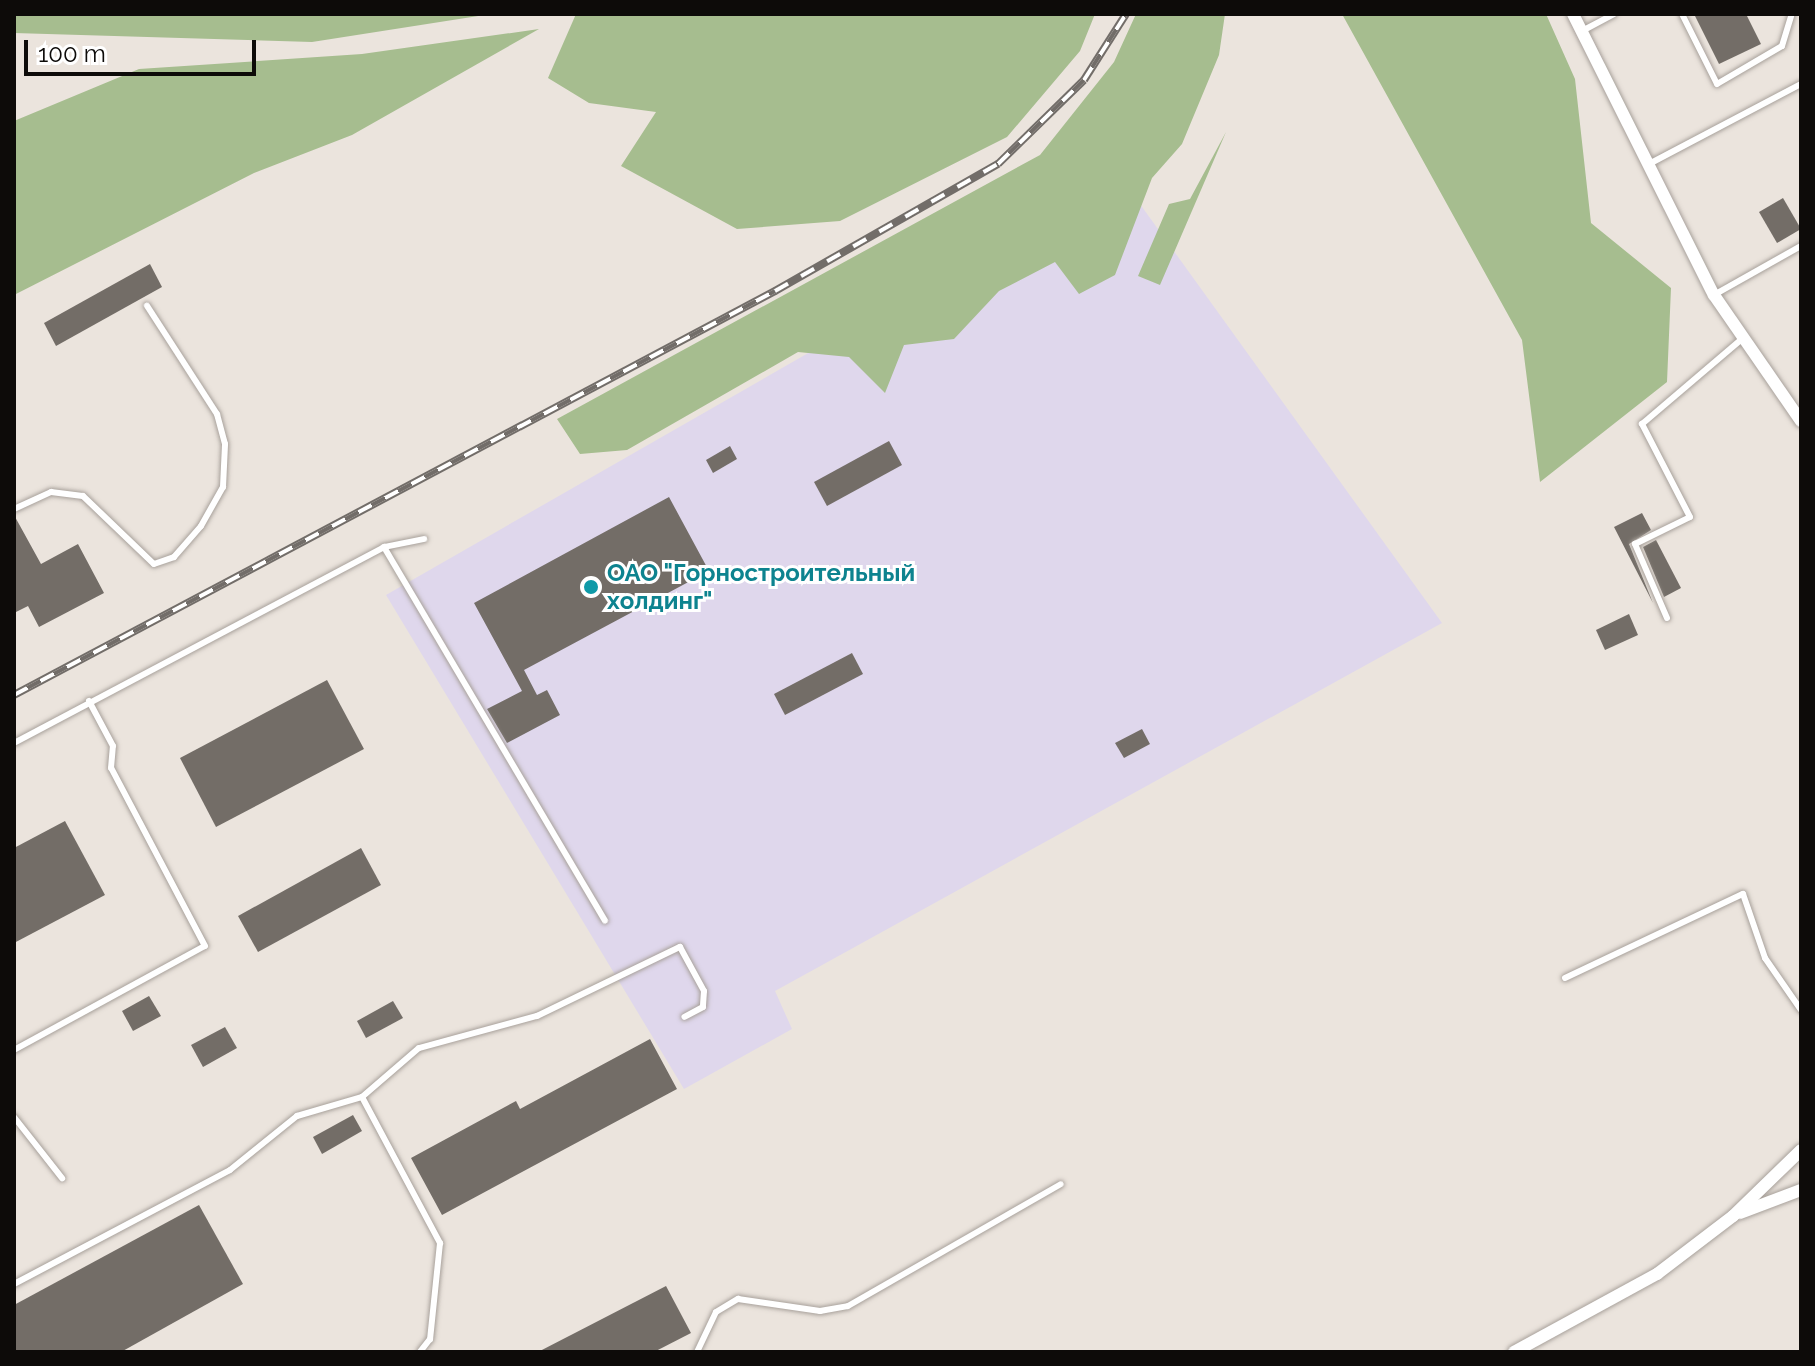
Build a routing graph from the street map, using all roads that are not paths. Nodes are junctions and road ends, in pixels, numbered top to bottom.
1 (1573, 14) edge
2 (1614, 14) edge
3 (1682, 14) edge
4 (1792, 14) edge
5 (1582, 31) junction
6 (1801, 84) edge
7 (1645, 166) junction
8 (1801, 246) edge
9 (1714, 295) junction
10 (147, 306) dead end
11 (1742, 339) junction
12 (1801, 421) edge
13 (14, 509) edge
14 (424, 539) dead end
15 (384, 547) junction
16 (1667, 618) dead end
17 (89, 701) junction
18 (14, 743) edge
19 (605, 921) dead end
20 (1565, 978) dead end
21 (1801, 1010) edge
22 (684, 1017) dead end
23 (14, 1050) edge
24 (362, 1097) junction
25 (14, 1117) edge
26 (1801, 1150) edge
27 (62, 1178) dead end
28 (1061, 1184) dead end
29 (1801, 1190) edge
30 (1733, 1216) junction
31 (14, 1284) edge
32 (420, 1352) edge
33 (697, 1352) edge
34 (1514, 1352) edge

1 - 5 street
2 - 5 lane
3 - 4 lane
5 - 7 street
6 - 7 lane
7 - 9 street
8 - 9 lane
9 - 11 street
10 - 13 lane
11 - 12 street
11 - 16 lane
14 - 15 lane
15 - 17 lane
15 - 19 lane
17 - 18 lane
17 - 23 lane
20 - 21 lane
22 - 24 lane
24 - 31 lane
24 - 32 lane
25 - 27 lane
26 - 30 street
28 - 33 lane
29 - 30 street
30 - 34 street

